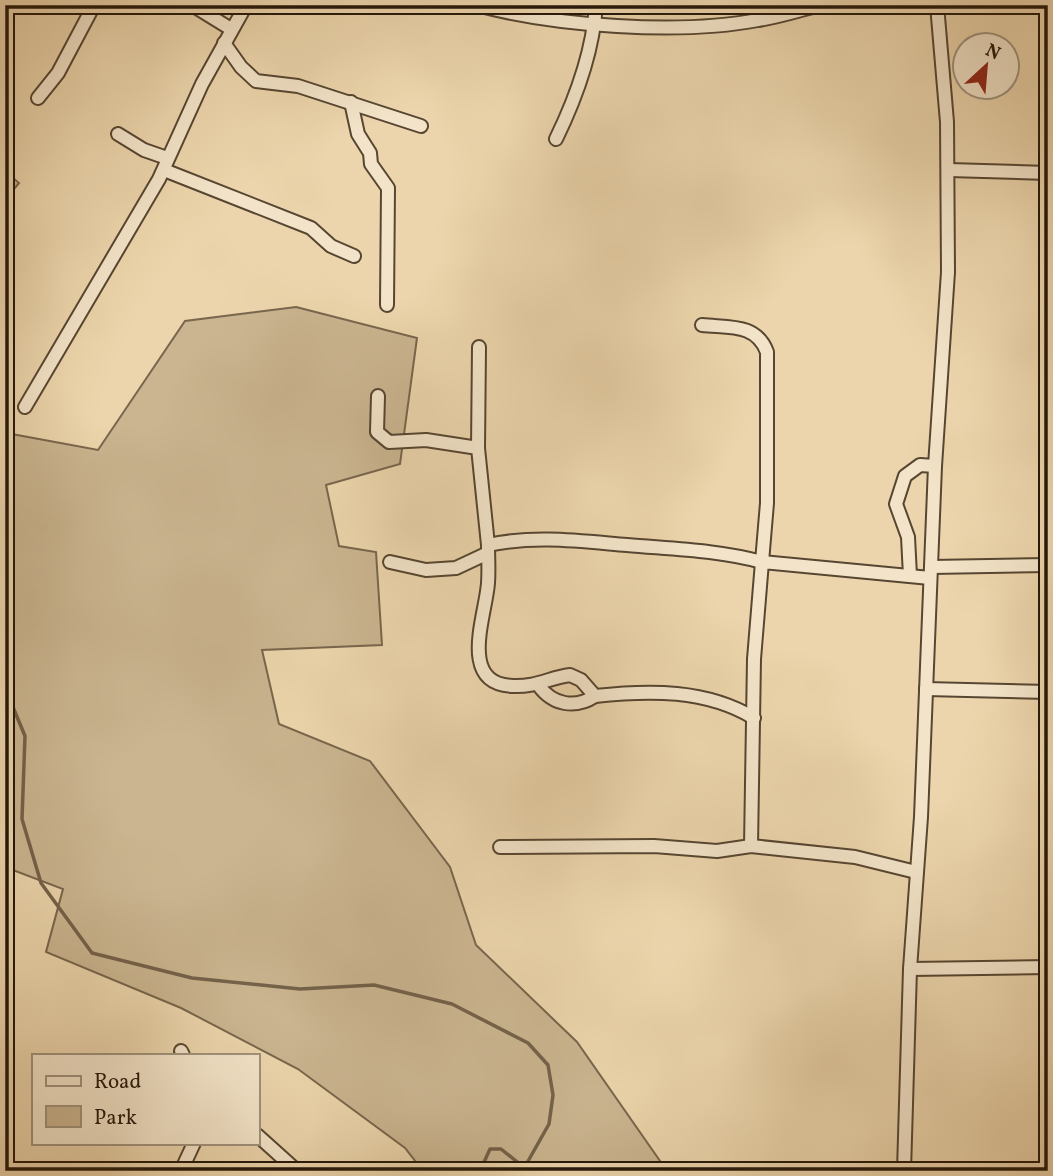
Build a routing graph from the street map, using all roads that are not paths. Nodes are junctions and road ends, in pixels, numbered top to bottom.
1 (94, 5) edge
2 (191, 5) edge
3 (246, 5) edge
4 (477, 5) edge
5 (596, 5) edge
6 (756, 5) edge
7 (820, 5) edge
8 (937, 5) edge
9 (758, 20) junction
10 (595, 22) junction
11 (231, 29) junction
12 (224, 43) junction
13 (38, 98) dead end
14 (351, 102) junction
15 (421, 126) dead end
16 (118, 134) dead end
17 (556, 139) dead end
18 (165, 164) junction
19 (949, 170) junction
20 (1048, 173) edge
21 (354, 256) dead end
22 (387, 304) dead end
23 (702, 325) dead end
24 (478, 347) dead end
25 (378, 396) dead end
26 (25, 407) dead end
27 (478, 448) junction
28 (935, 466) junction
29 (488, 549) junction
30 (390, 562) dead end
31 (762, 562) junction
32 (1048, 565) edge
33 (930, 572) junction
34 (910, 576) junction
35 (539, 686) junction
36 (926, 689) junction
37 (1048, 692) edge
38 (595, 696) junction
39 (754, 700) junction
40 (733, 705) junction
41 (754, 718) junction
42 (500, 846) dead end
43 (751, 846) junction
44 (916, 872) junction
45 (1048, 967) edge
46 (910, 969) junction
47 (259, 1137) edge
48 (194, 1144) edge
49 (181, 1171) edge
50 (297, 1171) edge
51 (904, 1171) edge

1 - 13 street
2 - 11 street
3 - 11 street
4 - 10 street
5 - 10 street
6 - 9 street
7 - 9 street
8 - 19 street
9 - 10 street
10 - 17 street
11 - 12 street
12 - 14 street
12 - 18 street
14 - 15 street
14 - 22 street
16 - 18 street
18 - 21 street
18 - 26 street
19 - 20 street
19 - 28 street
23 - 31 street
24 - 27 street
25 - 27 street
27 - 29 street
28 - 33 street
28 - 34 street
29 - 30 street
29 - 31 street
29 - 35 street
31 - 34 street
31 - 39 street
32 - 33 street
33 - 34 street
33 - 36 street
35 - 38 street
35 - 38 street
36 - 37 street
36 - 44 street
38 - 40 street
39 - 40 street
39 - 41 street
40 - 41 street
41 - 43 street
42 - 43 street
43 - 44 street
44 - 46 street
45 - 46 street
46 - 51 street
47 - 50 street
48 - 49 street

